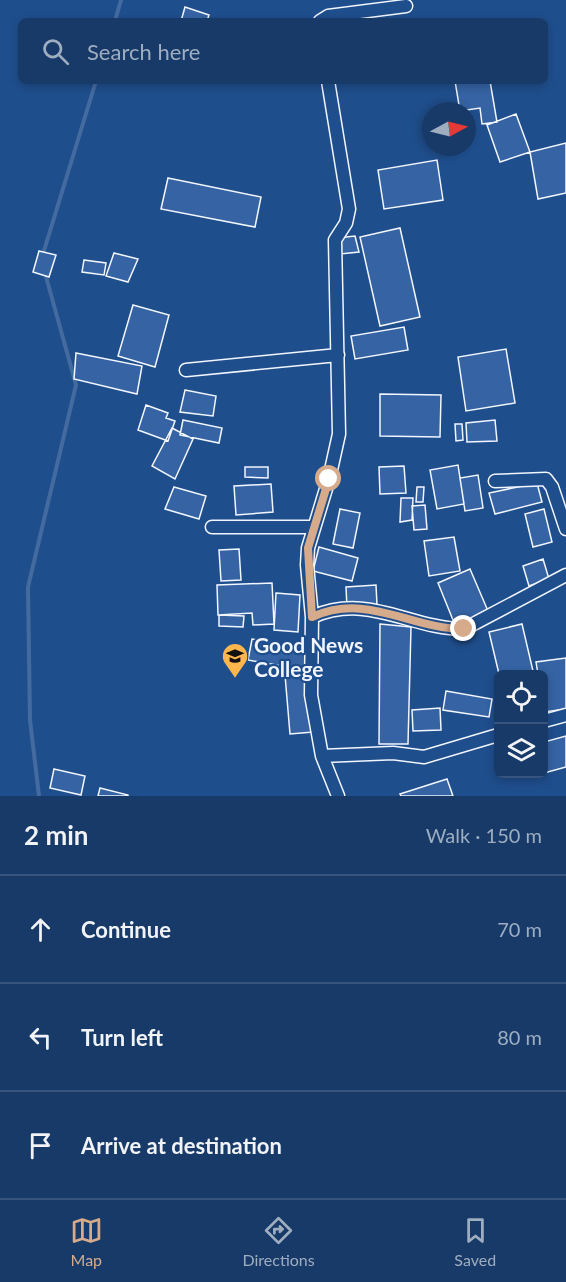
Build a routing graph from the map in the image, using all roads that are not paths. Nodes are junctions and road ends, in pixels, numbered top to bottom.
1 (406, 6) dead end
2 (325, 18) edge
3 (328, 84) edge
4 (338, 355) junction
5 (186, 370) dead end
6 (495, 481) dead end
7 (313, 527) junction
8 (212, 528) dead end
9 (566, 529) edge
10 (566, 575) edge
11 (312, 617) junction
12 (566, 715) edge
13 (548, 720) edge
14 (494, 736) edge
15 (322, 756) junction
16 (338, 796) edge

1 - 2 street
3 - 4 street
4 - 5 street
4 - 7 street
6 - 9 street
7 - 8 street
7 - 11 street
10 - 11 street
11 - 15 street
12 - 13 street
14 - 15 street
15 - 16 street

